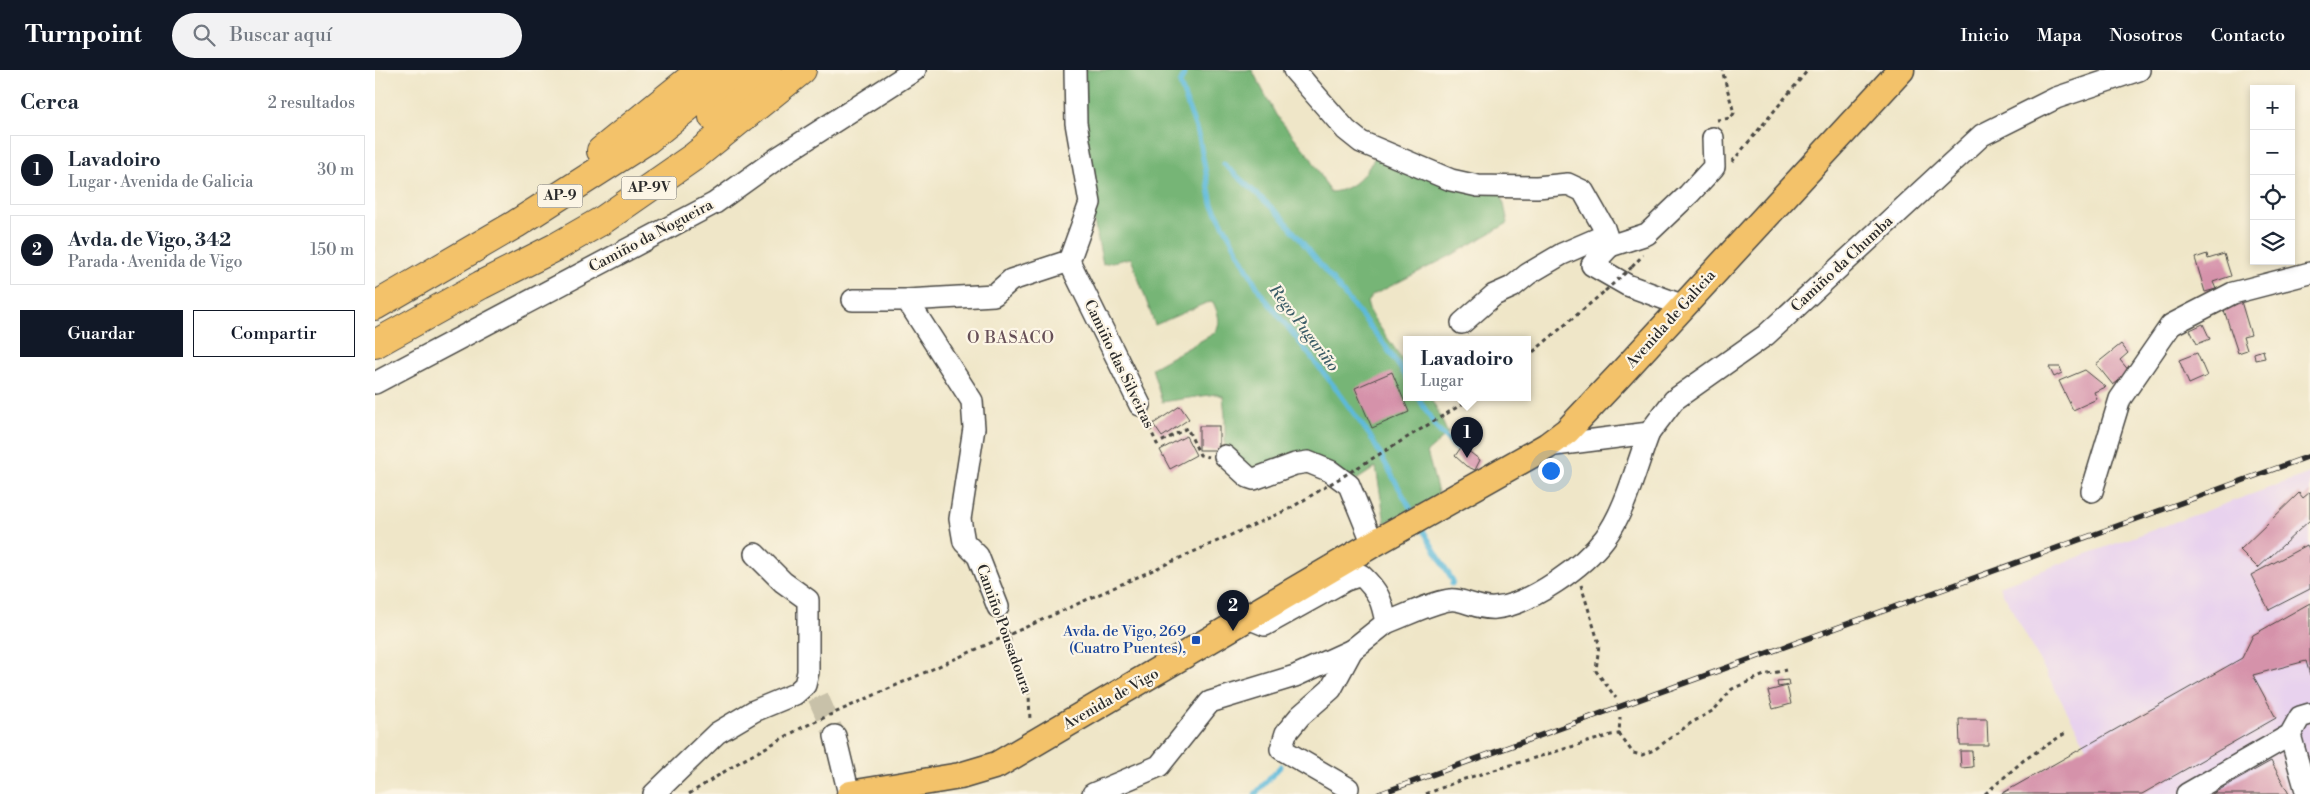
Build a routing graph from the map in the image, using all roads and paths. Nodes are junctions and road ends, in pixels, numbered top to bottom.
1 (701, 70) edge
2 (734, 70) edge
3 (767, 70) edge
4 (802, 70) edge
5 (915, 70) edge
6 (1075, 70) edge
7 (1294, 70) edge
8 (1721, 70) edge
9 (1901, 70) edge
10 (2139, 70) edge
11 (1713, 138) joint
12 (1608, 240) junction
13 (1069, 261) junction
14 (1632, 267) dead end
15 (2310, 273) edge
16 (481, 284) junction
17 (853, 300) dead end
18 (907, 300) junction
19 (375, 305) edge
20 (1684, 306) junction
21 (1462, 322) dead end
22 (375, 344) edge
23 (1531, 354) edge
24 (375, 383) edge
25 (1467, 401) edge
26 (1141, 405) joint
27 (1649, 433) junction
28 (1547, 446) junction
29 (1225, 456) joint
30 (2092, 491) dead end
31 (1407, 525) joint
32 (1378, 542) junction
33 (755, 554) dead end
34 (1570, 570) junction
35 (999, 608) joint
36 (1248, 618) junction
37 (1386, 623) junction
38 (1009, 635) junction
39 (1352, 650) junction
40 (1786, 670) dead end
41 (1616, 698) dead end
42 (2310, 714) edge
43 (1620, 718) dead end
44 (2067, 732) dead end
45 (1619, 734) junction
46 (2290, 735) junction
47 (835, 736) tunnel mouth
48 (1035, 744) junction
49 (1348, 788) dead end
50 (654, 794) edge
51 (689, 794) edge
52 (849, 794) edge
53 (1093, 794) edge
54 (1426, 794) edge
55 (1985, 794) edge
56 (2187, 794) edge
57 (2307, 794) edge

1 - 19 highway
2 - 19 highway, AP-9
3 - 16 highway, AP-9
4 - 16 highway, AP-9V
5 - 24 street, Camiño da Nogueira
6 - 13 street
7 - 12 street
8 - 11 path
9 - 20 main road, Avenida de Galicia
10 - 27 street, Camiño da Chumba
11 - 12 street
12 - 20 street
12 - 21 street
13 - 18 street
13 - 26 street, Camiño das Silveiras
14 - 23 path, bridge
15 - 30 street
16 - 22 highway, AP-9
17 - 18 street
18 - 35 street, Camiño Pousadoura
20 - 28 main road, Avenida de Galicia
25 - 38 path, bridge
26 - 29 path, Camiño das Silveiras
27 - 28 street
27 - 34 street, Camiño da Chumba
28 - 31 main road, Avenida de Galicia
29 - 32 street
31 - 32 main road, Avenida de Vigo
32 - 36 main road, Avenida de Vigo
33 - 50 street
34 - 37 street, Camiño da Chumba
34 - 41 path
35 - 38 path, Camiño Pousadoura
36 - 37 street
36 - 48 main road, Avenida de Vigo
37 - 39 street, Camiño da Chumba
38 - 48 path, Camiño Pousadoura
38 - 51 path
39 - 49 street
39 - 53 street
40 - 45 path
42 - 46 street
43 - 45 path
44 - 55 path
45 - 54 path
46 - 56 street
46 - 57 street
47 - 52 street
48 - 52 main road, Avenida de Vigo

